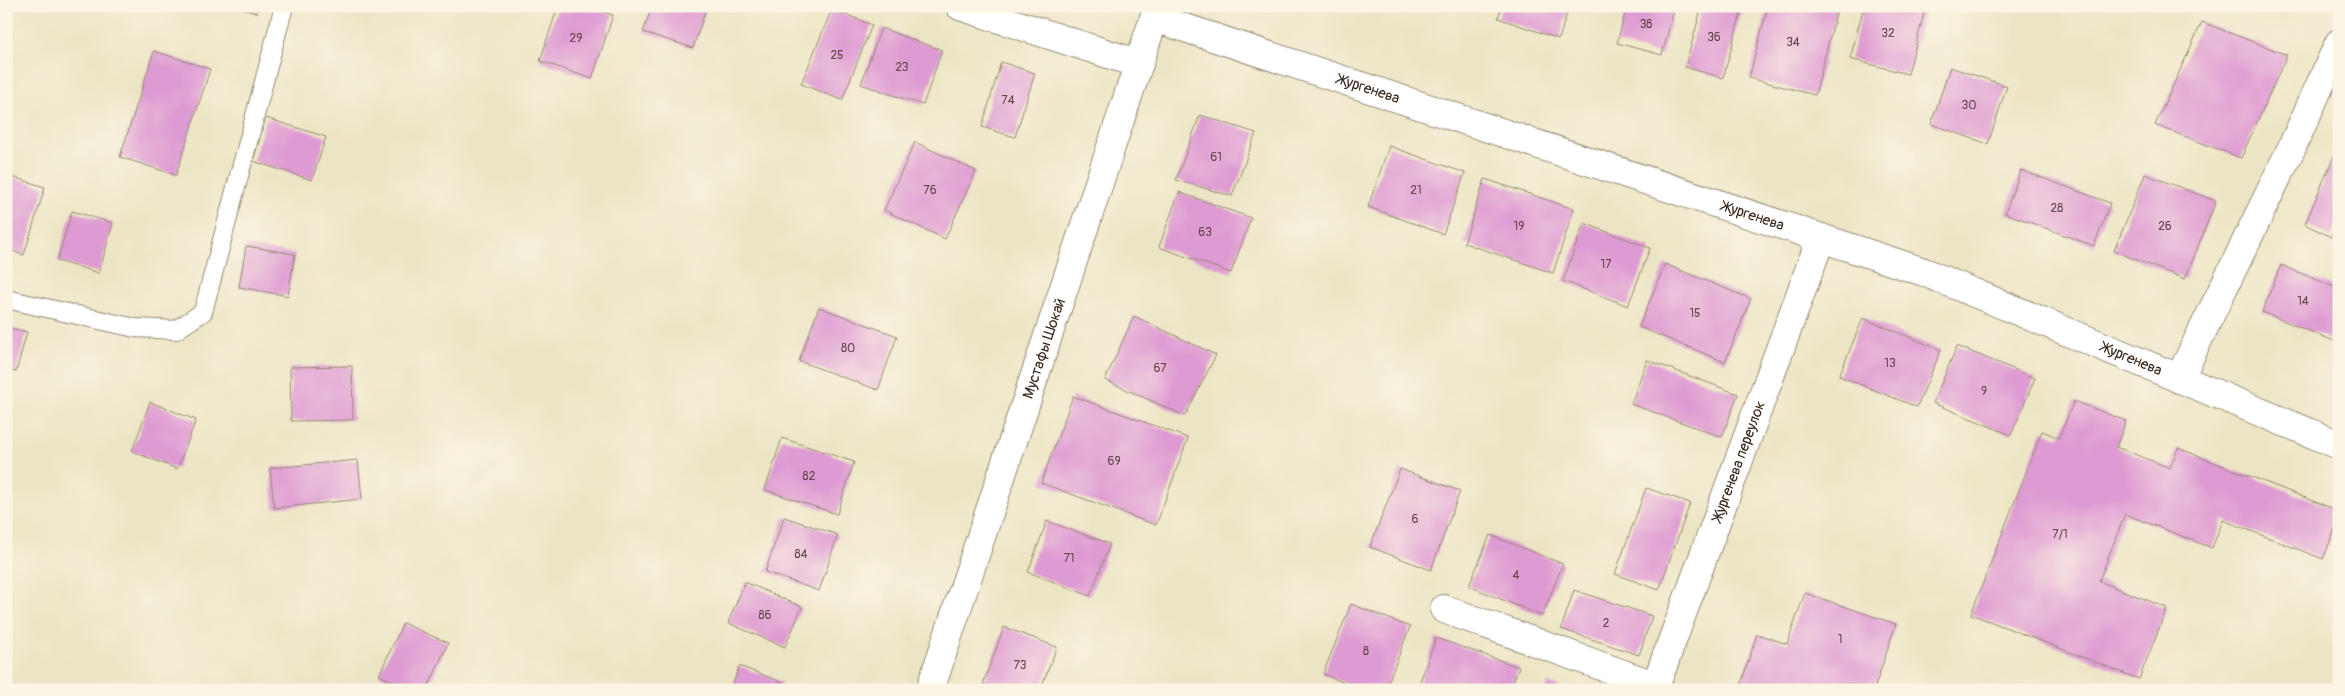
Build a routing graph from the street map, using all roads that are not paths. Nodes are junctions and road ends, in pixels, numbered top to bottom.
1 (284, 6) edge
2 (960, 6) edge
3 (1156, 12) edge
4 (2339, 43) edge
5 (1139, 64) junction
6 (1821, 238) junction
7 (6, 299) edge
8 (2179, 379) junction
9 (2339, 446) edge
10 (1444, 609) dead end
11 (1655, 688) edge
12 (930, 690) edge

1 - 7 lane
2 - 5 street
3 - 5 street, Мустафы Шокай
3 - 6 street, Жургенева
4 - 8 street
5 - 12 street, Мустафы Шокай
6 - 8 street, Жургенева
6 - 11 street, Жургенева переулок
8 - 9 street, Жургенева
10 - 11 street, Жургенева переулок

